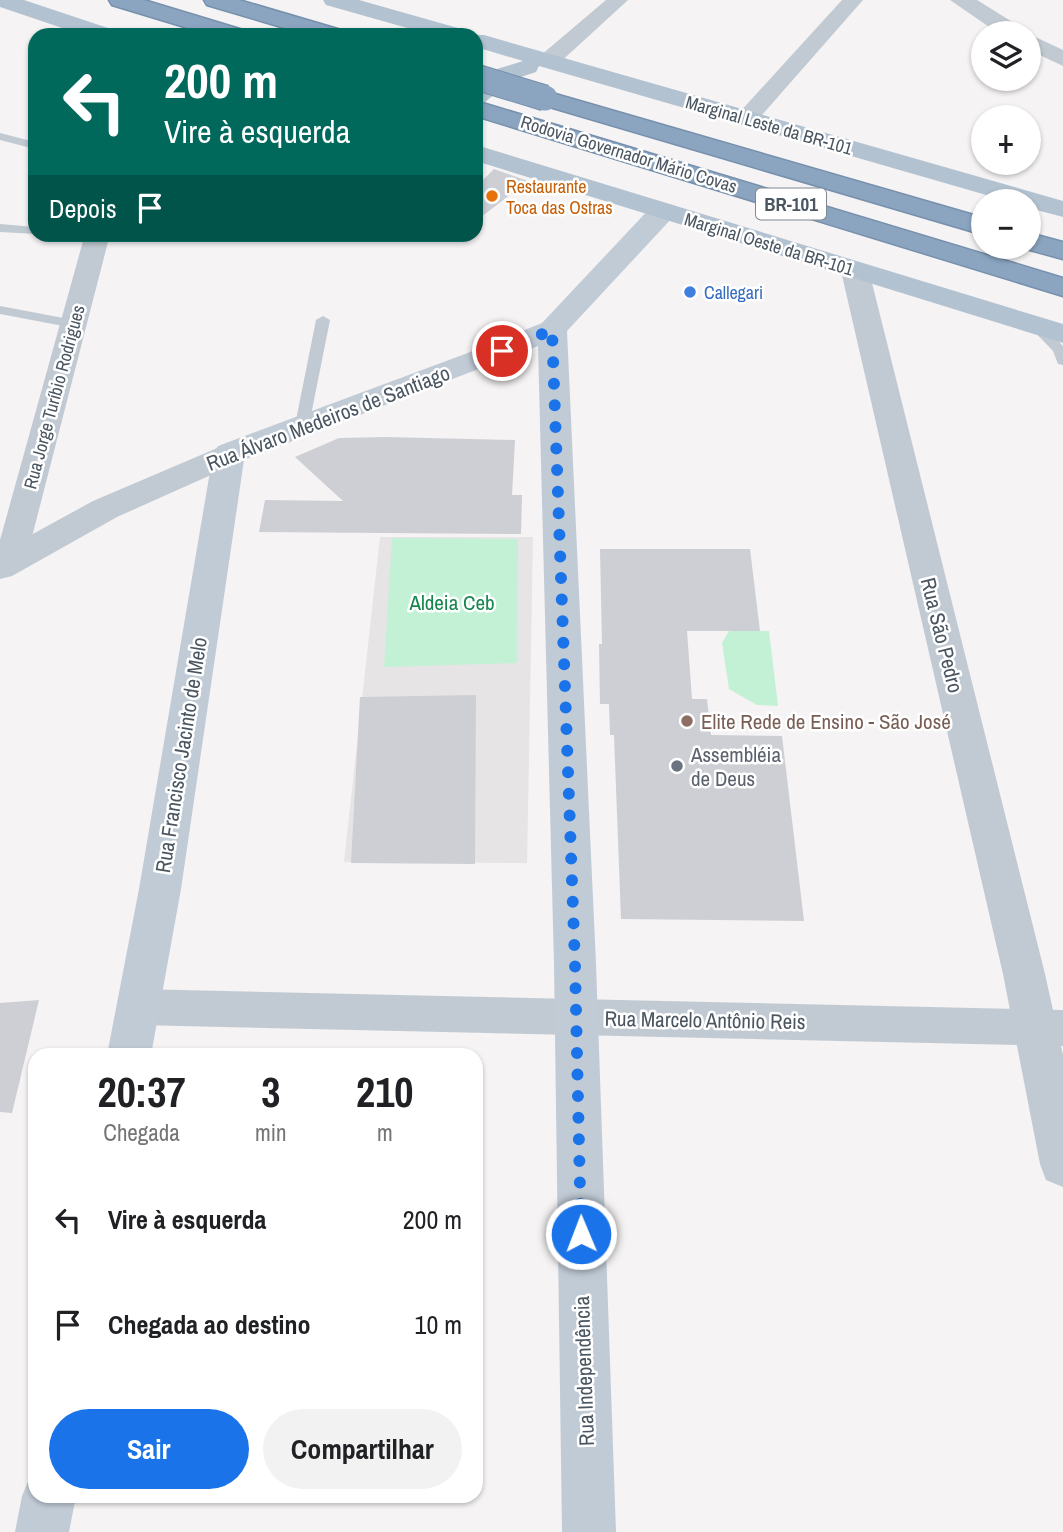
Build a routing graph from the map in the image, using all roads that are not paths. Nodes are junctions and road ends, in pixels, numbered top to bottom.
1 (2, 0) edge
2 (120, 0) edge
3 (215, 0) edge
4 (334, 0) edge
5 (618, 0) edge
6 (853, 0) edge
7 (961, 0) edge
8 (368, 4) edge
9 (995, 21) edge
10 (85, 28) edge
11 (213, 28) edge
12 (309, 28) edge
13 (437, 28) edge
14 (483, 42) edge
15 (1041, 47) edge
16 (507, 49) junction
17 (1063, 59) edge
18 (554, 63) junction
19 (503, 75) junction
20 (483, 80) edge
21 (483, 91) edge
22 (483, 110) edge
23 (746, 118) junction
24 (0, 136) edge
25 (28, 144) edge
26 (483, 155) edge
27 (1063, 209) edge
28 (663, 211) junction
29 (971, 224) edge
30 (0, 228) edge
31 (28, 230) edge
32 (96, 242) edge
33 (1041, 245) edge
34 (1063, 251) edge
35 (855, 271) junction
36 (1063, 287) edge
37 (0, 310) edge
38 (323, 320) dead end
39 (74, 324) junction
40 (1034, 324) junction
41 (552, 330) junction
42 (1063, 334) edge
43 (1063, 361) edge
44 (302, 425) junction
45 (229, 454) junction
46 (3, 563) edge
47 (138, 1007) junction
48 (575, 1017) junction
49 (1049, 1028) edge
50 (130, 1048) edge
51 (1063, 1164) edge
52 (48, 1503) edge
53 (42, 1532) edge
54 (589, 1532) edge

1 - 10 main road
2 - 11 highway
3 - 12 highway
4 - 8 main road
5 - 18 street
6 - 23 street
7 - 9 street
8 - 13 main road
14 - 16 main road, Marginal Leste da BR-101
15 - 17 street
16 - 18 main road, Marginal Leste da BR-101
16 - 19 main road
18 - 19 main road
18 - 23 main road, Marginal Leste da BR-101
19 - 21 main road
20 - 29 highway, Rodovia Governador Mário Covas / BR-101, bridge
22 - 36 highway, Rodovia Governador Mário Covas / BR-101
23 - 27 main road, Marginal Leste da BR-101
24 - 25 lane
26 - 28 main road, Marginal Oeste da BR-101
28 - 35 main road, Marginal Oeste da BR-101
28 - 41 main road, Rua Álvaro Medeiros de Santiago
30 - 31 lane
32 - 39 street, Rua Jorge Turíbio Rodrigues
33 - 34 highway
35 - 40 main road, Marginal Oeste da BR-101
35 - 49 street, Rua São Pedro
37 - 39 lane
38 - 44 lane
39 - 46 street, Rua Jorge Turíbio Rodrigues
40 - 42 main road, Marginal Oeste da BR-101
40 - 43 lane
41 - 44 main road, Rua Álvaro Medeiros de Santiago
41 - 48 main road, Rua Independência
44 - 45 main road, Rua Álvaro Medeiros de Santiago
45 - 46 street, Rua Álvaro Medeiros de Santiago
45 - 47 main road, Rua Francisco Jacinto de Melo
47 - 48 street, Rua Marcelo Antônio Reis
47 - 50 main road, Rua Francisco Jacinto de Melo
48 - 49 street, Rua Marcelo Antônio Reis
48 - 54 main road, Rua Independência
49 - 51 street, Rua São Pedro
52 - 53 main road

